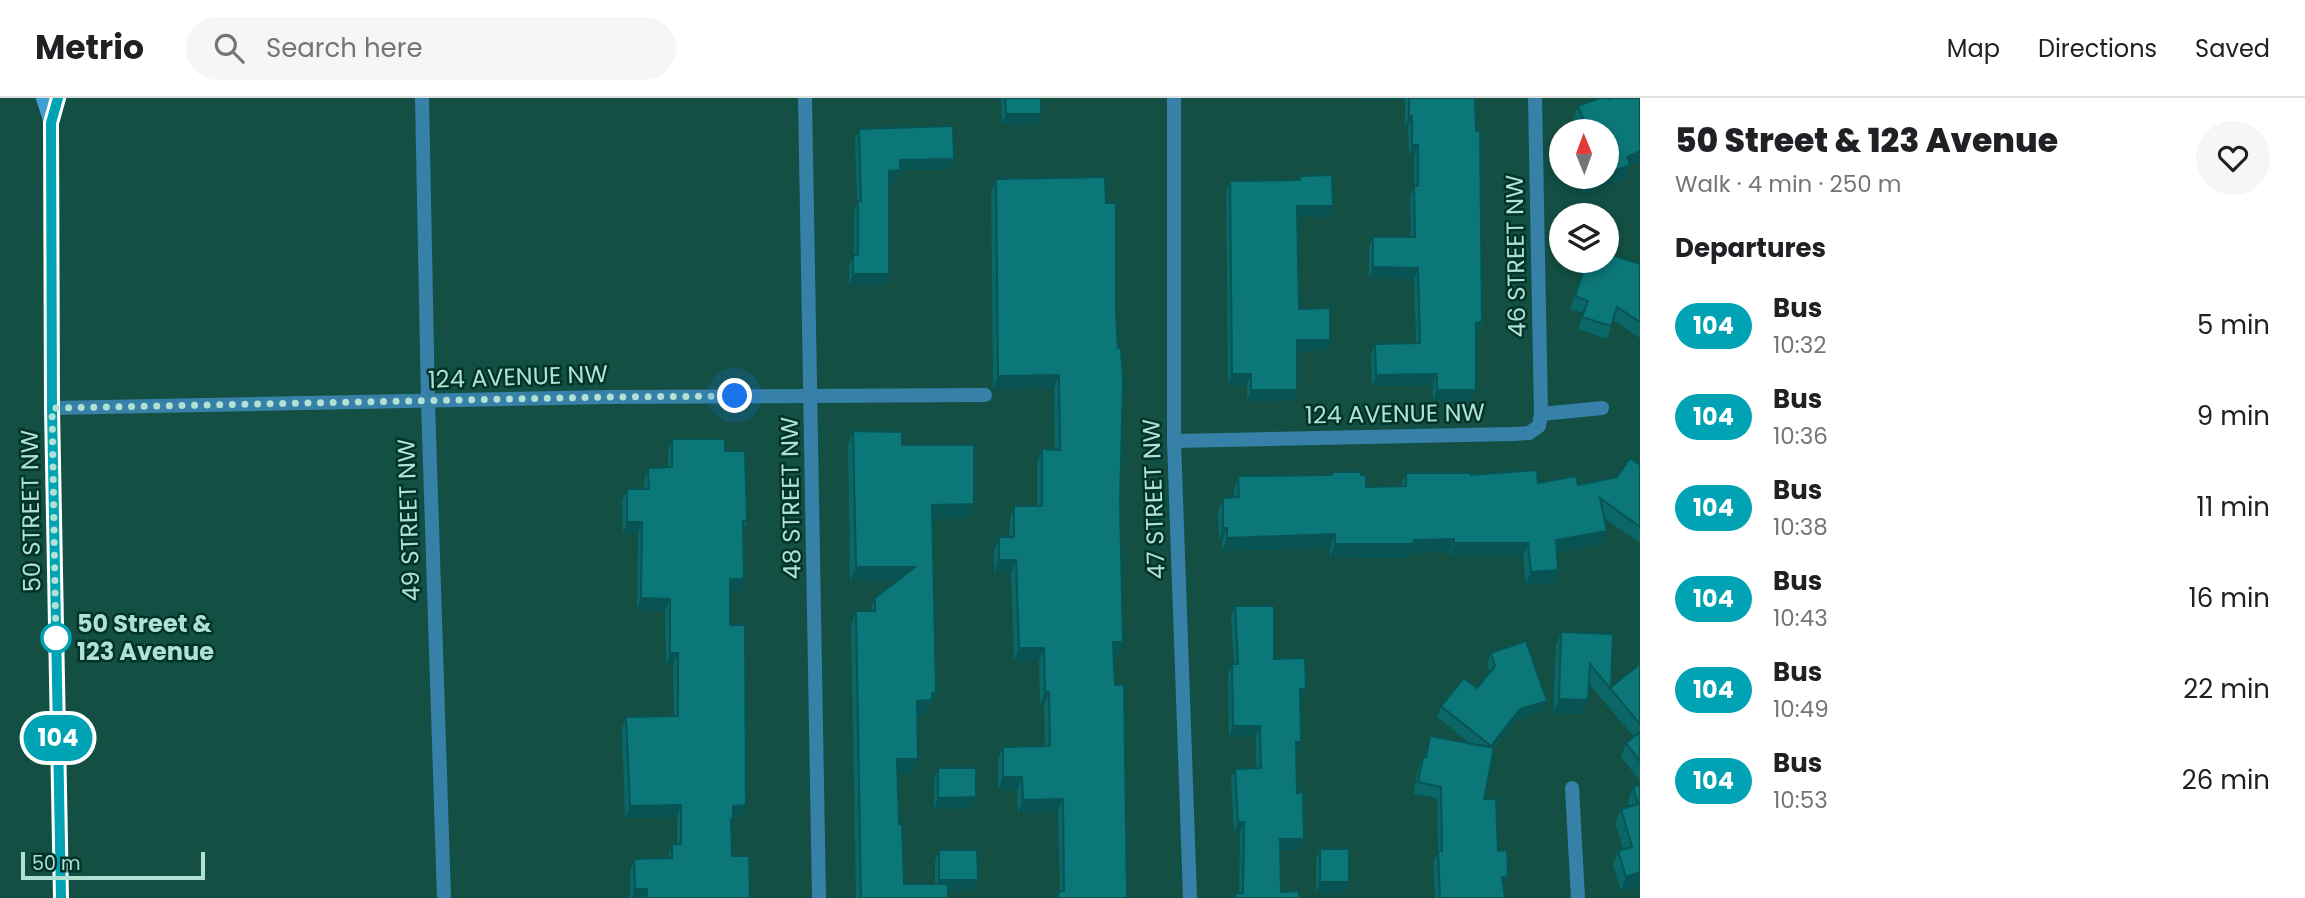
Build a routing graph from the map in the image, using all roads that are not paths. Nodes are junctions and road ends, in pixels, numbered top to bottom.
1 (43, 98) edge
2 (58, 98) edge
3 (422, 98) edge
4 (805, 98) edge
5 (1174, 98) edge
6 (1535, 98) edge
7 (51, 123) junction
8 (812, 396) junction
9 (985, 396) dead end
10 (428, 402) junction
11 (52, 408) junction
12 (1602, 408) dead end
13 (1541, 414) junction
14 (1174, 441) junction
15 (1572, 788) dead end
16 (61, 898) edge
17 (444, 898) edge
18 (819, 898) edge
19 (1190, 898) edge
20 (1578, 898) edge

1 - 7 main road, 50 STREET NW
2 - 7 main road, 50 STREET NW
3 - 10 street, 49 STREET NW
4 - 8 street, 48 STREET NW
5 - 14 street, 47 STREET NW
6 - 13 street, 46 STREET NW
7 - 11 main road, 50 STREET NW
8 - 9 street, 124 AVENUE NW
8 - 10 street, 124 AVENUE NW
8 - 18 street, 48 STREET NW
10 - 11 street, 124 AVENUE NW
10 - 17 street, 49 STREET NW
11 - 16 main road, 50 STREET NW
12 - 13 street
13 - 14 street, 124 AVENUE NW
14 - 19 street, 47 STREET NW
15 - 20 street

